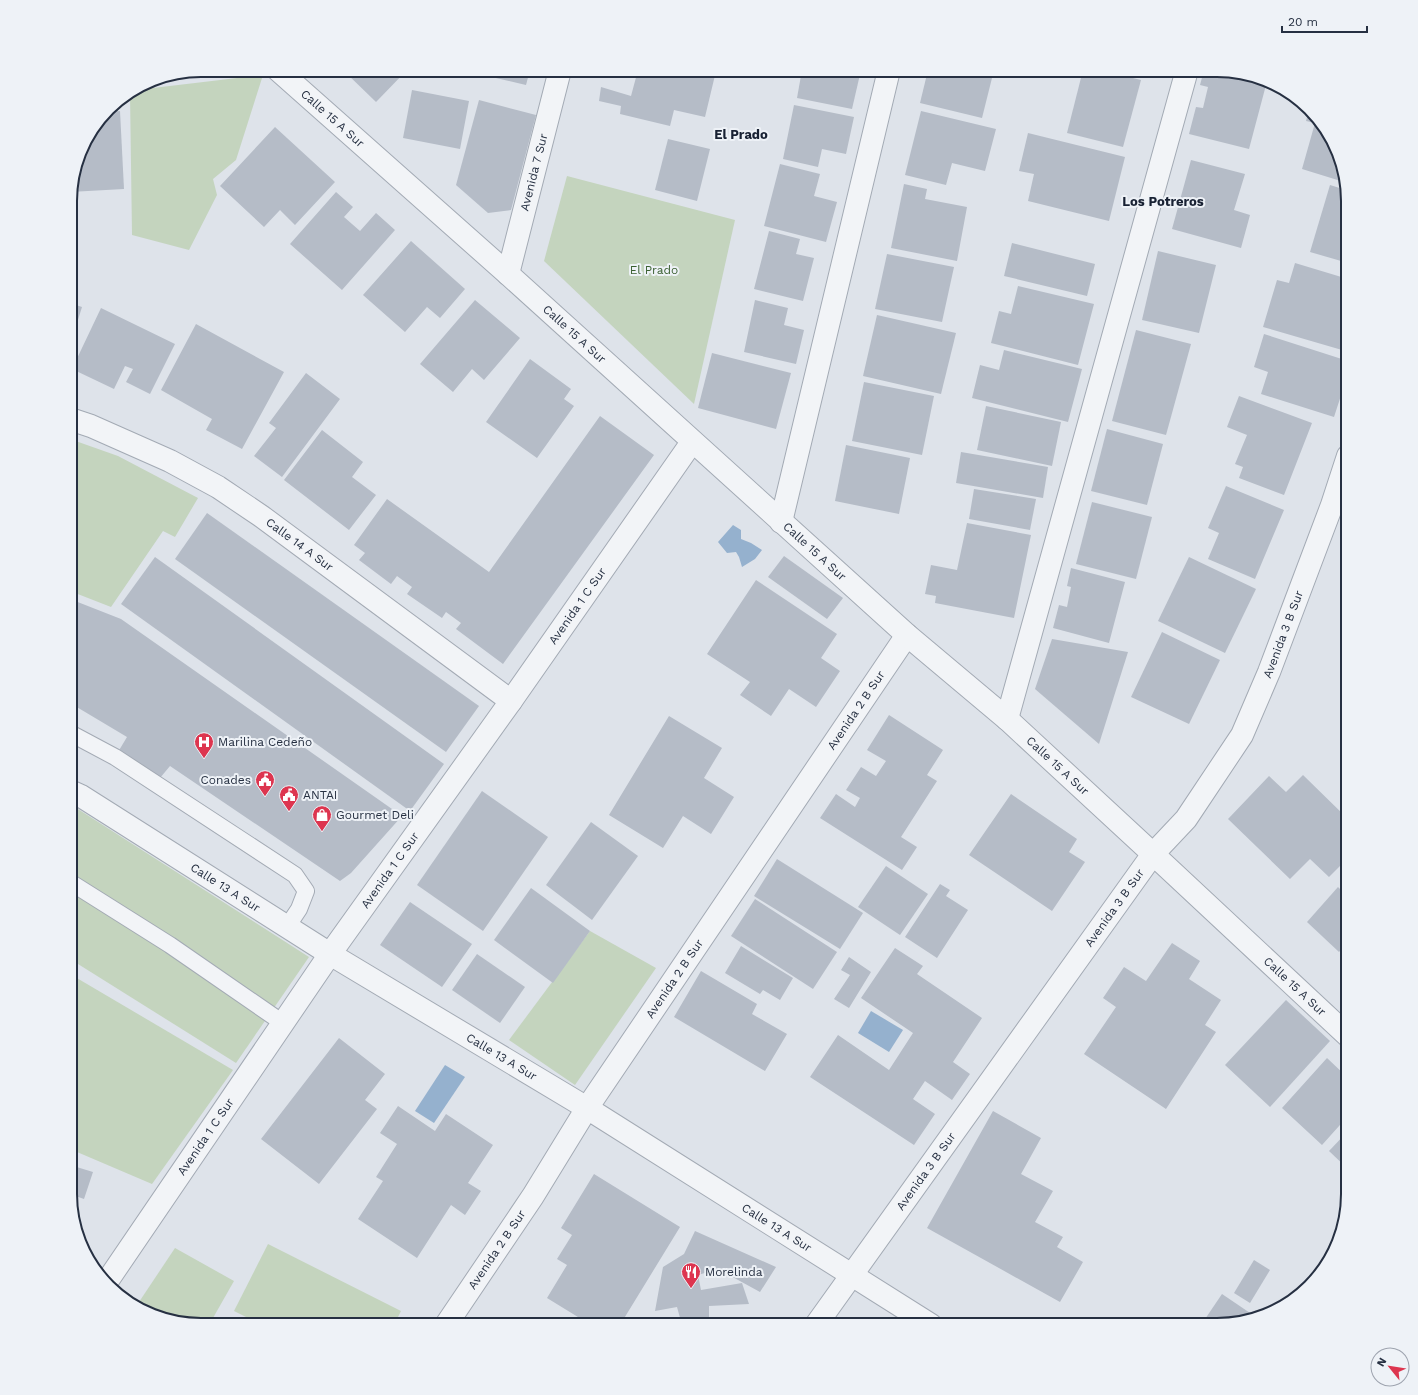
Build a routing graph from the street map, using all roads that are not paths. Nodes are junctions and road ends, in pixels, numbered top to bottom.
1 (286, 77) edge
2 (558, 77) edge
3 (887, 77) edge
4 (1185, 77) edge
5 (508, 274) junction
6 (77, 421) edge
7 (692, 442) junction
8 (1341, 477) edge
9 (781, 522) junction
10 (907, 635) junction
11 (511, 701) junction
12 (1008, 719) junction
13 (77, 737) edge
14 (77, 794) edge
15 (1153, 854) junction
16 (77, 886) edge
17 (287, 927) junction
18 (330, 954) junction
19 (283, 1023) junction
20 (1341, 1029) edge
21 (587, 1108) junction
22 (852, 1274) junction
23 (110, 1278) edge
24 (451, 1318) edge
25 (821, 1318) edge
26 (920, 1318) edge

1 - 5 street, Calle 15 A Sur
2 - 5 street, Avenida 7 Sur
3 - 9 street
4 - 12 street
5 - 7 street, Calle 15 A Sur
6 - 11 street, Calle 14 A Sur
7 - 9 street, Calle 15 A Sur
7 - 11 street, Avenida 1 C Sur
8 - 15 street, Avenida 3 B Sur
9 - 10 street, Calle 15 A Sur
10 - 12 street, Calle 15 A Sur
10 - 21 street, Avenida 2 B Sur
11 - 18 street, Avenida 1 C Sur
12 - 15 street, Calle 15 A Sur
13 - 17 lane
14 - 17 street, Calle 13 A Sur
15 - 20 street, Calle 15 A Sur
15 - 22 street, Avenida 3 B Sur
16 - 19 lane
17 - 18 street, Calle 13 A Sur
18 - 19 street, Avenida 1 C Sur
18 - 21 street, Calle 13 A Sur
19 - 23 street, Avenida 1 C Sur
21 - 22 street, Calle 13 A Sur
21 - 24 street, Avenida 2 B Sur
22 - 25 street, Avenida 3 B Sur
22 - 26 street, Calle 13 A Sur

